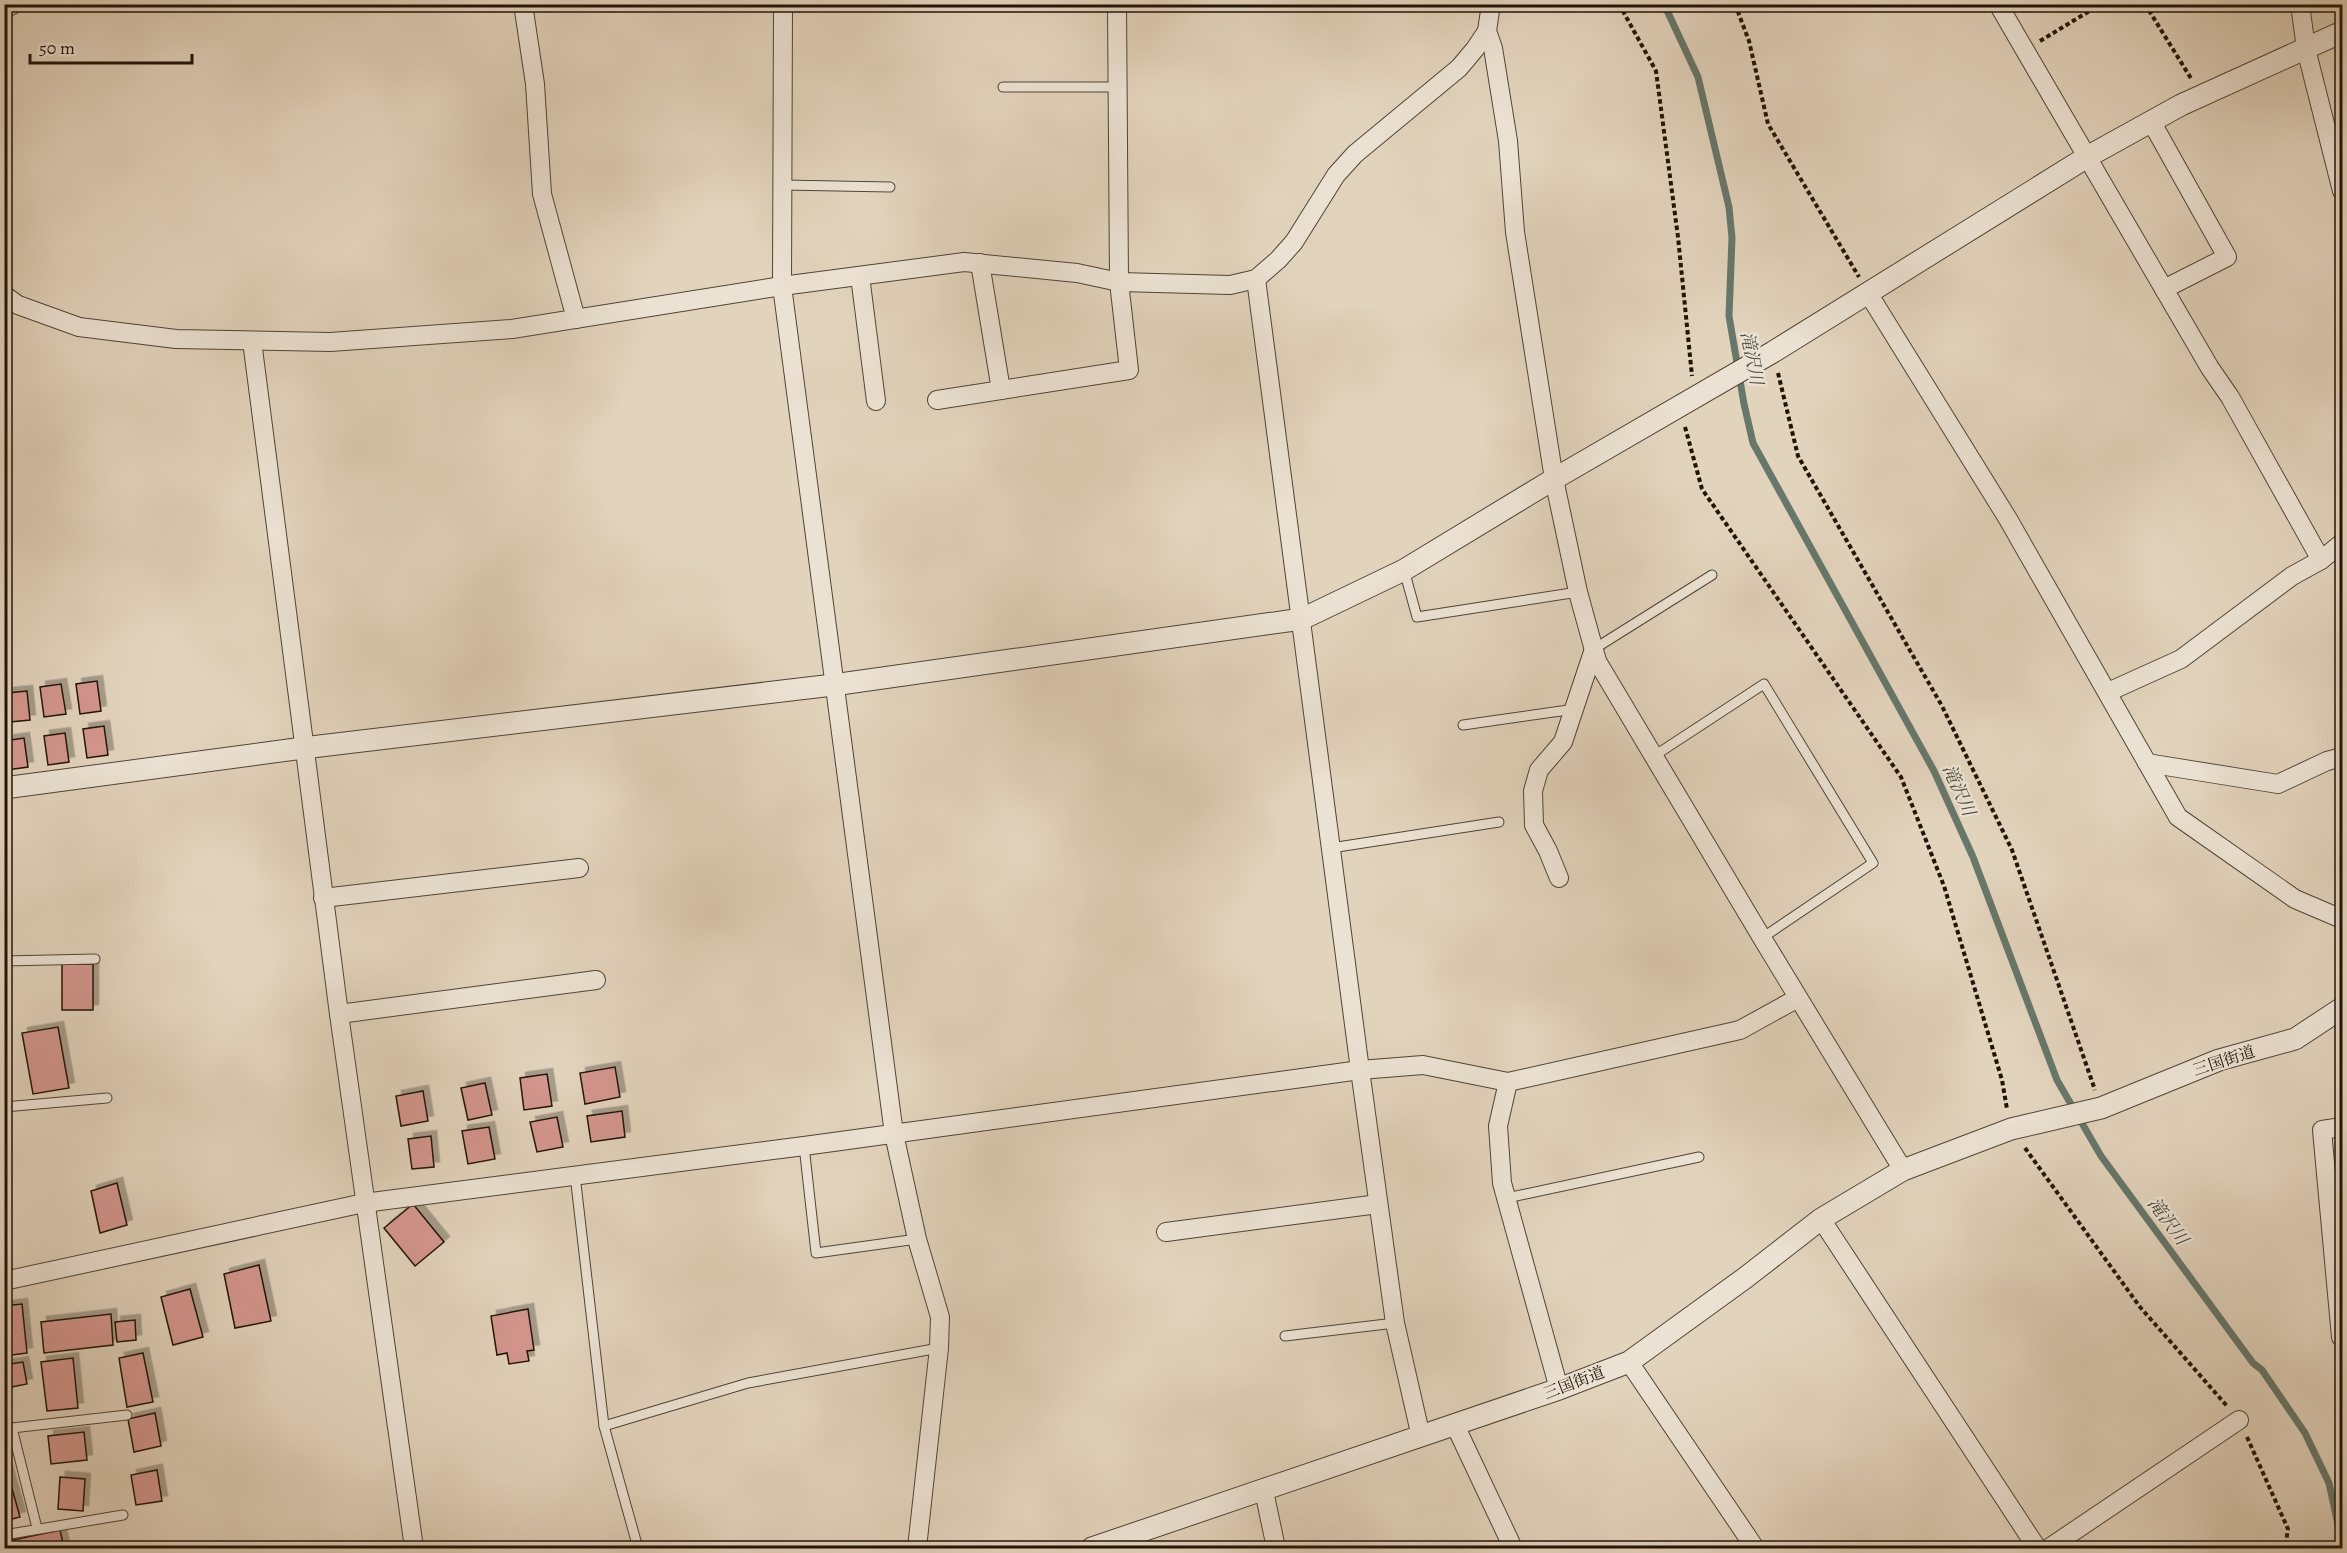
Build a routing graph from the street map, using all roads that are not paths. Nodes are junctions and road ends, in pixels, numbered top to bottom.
1 (14, 4) edge
2 (523, 4) edge
3 (783, 4) edge
4 (1117, 4) edge
5 (1491, 4) edge
6 (1998, 4) edge
7 (2300, 4) edge
8 (4, 9) edge
9 (1487, 31) junction
10 (2343, 32) edge
11 (2306, 49) junction
12 (1003, 87) dead end
13 (1118, 87) junction
14 (2151, 122) junction
15 (2087, 157) junction
16 (783, 185) junction
17 (890, 186) dead end
18 (2343, 191) edge
19 (980, 263) junction
20 (860, 276) junction
21 (1256, 279) junction
22 (1119, 282) junction
23 (782, 286) junction
24 (2164, 289) junction
25 (1868, 293) junction
26 (4, 294) edge
27 (576, 319) junction
28 (252, 341) junction
29 (1001, 390) junction
30 (937, 400) dead end
31 (876, 401) dead end
32 (1554, 479) junction
33 (2343, 543) edge
34 (2321, 560) junction
35 (1404, 570) junction
36 (1712, 575) dead end
37 (1578, 592) junction
38 (1302, 619) junction
39 (1594, 649) junction
40 (833, 685) junction
41 (2108, 692) junction
42 (1575, 709) junction
43 (1463, 725) dead end
44 (303, 748) junction
45 (1654, 756) junction
46 (2343, 757) edge
47 (2147, 763) junction
48 (4, 788) edge
49 (1499, 822) dead end
50 (1331, 848) junction
51 (579, 868) dead end
52 (1559, 878) dead end
53 (323, 898) junction
54 (2343, 919) edge
55 (1762, 938) junction
56 (95, 959) dead end
57 (4, 961) edge
58 (596, 980) dead end
59 (1798, 998) junction
60 (2343, 1008) edge
61 (339, 1014) junction
62 (1360, 1070) junction
63 (1508, 1082) junction
64 (106, 1098) dead end
65 (4, 1107) edge
66 (2343, 1127) edge
67 (894, 1134) junction
68 (804, 1146) junction
69 (1699, 1157) dead end
70 (1903, 1170) junction
71 (575, 1175) junction
72 (1506, 1198) junction
73 (364, 1203) junction
74 (1378, 1204) junction
75 (1821, 1219) junction
76 (1166, 1232) dead end
77 (2337, 1238) edge
78 (917, 1239) junction
79 (4, 1281) edge
80 (1395, 1323) junction
81 (1285, 1336) dead end
82 (2343, 1337) edge
83 (939, 1348) junction
84 (1629, 1362) junction
85 (1559, 1389) junction
86 (127, 1415) dead end
87 (2240, 1420) road end
88 (1455, 1425) junction
89 (604, 1426) junction
90 (1421, 1437) junction
91 (1264, 1491) junction
92 (123, 1515) dead end
93 (38, 1528) junction
94 (4, 1535) edge
95 (2028, 1545) edge
96 (414, 1548) edge
97 (638, 1548) edge
98 (918, 1548) edge
99 (1092, 1548) edge
100 (1276, 1548) edge
101 (1513, 1548) edge
102 (1755, 1548) edge
103 (2049, 1548) edge

1 - 8 street
2 - 27 street
3 - 16 street
4 - 13 street
5 - 9 street
6 - 15 street
7 - 11 street
9 - 21 street
9 - 32 street
10 - 11 street
11 - 14 street
11 - 18 street
12 - 13 lane
13 - 22 street
14 - 15 street
14 - 24 street
15 - 24 street
15 - 25 street
16 - 17 lane
16 - 23 street
19 - 20 street
19 - 22 street
19 - 29 street
20 - 23 street
20 - 31 street
21 - 22 street
21 - 38 street
22 - 29 street
23 - 27 street
23 - 40 street
24 - 34 street
25 - 32 street
25 - 41 street
26 - 28 street
27 - 28 street
28 - 44 street
29 - 30 street
32 - 35 street
32 - 37 street
33 - 34 street
34 - 41 street
35 - 37 lane
35 - 38 street
36 - 39 lane
37 - 39 street
38 - 40 street
38 - 50 street
39 - 42 street
39 - 45 street
40 - 44 street
40 - 67 street
41 - 47 street
42 - 43 lane
42 - 52 street
44 - 48 street
44 - 53 street
45 - 55 street
45 - 55 lane
46 - 47 street
47 - 54 street
49 - 50 lane
50 - 62 street
51 - 53 street
53 - 61 street
55 - 59 street
56 - 57 lane
58 - 61 street
59 - 63 street
59 - 70 street
60 - 70 street, 三国街道
61 - 73 street
62 - 63 street
62 - 67 street
62 - 74 street
63 - 72 street
64 - 65 lane
66 - 77 street
67 - 68 street
67 - 78 street
68 - 71 street
68 - 78 lane
69 - 72 lane
70 - 75 street, 三国街道
71 - 73 street
71 - 89 lane
72 - 85 street
73 - 79 street
73 - 96 street
74 - 76 street
74 - 80 street
75 - 84 street, 三国街道
75 - 95 street
77 - 82 street
78 - 83 street
80 - 81 lane
80 - 90 street
83 - 89 lane
83 - 98 street
84 - 85 street, 三国街道
84 - 102 street
85 - 88 street, 三国街道
86 - 93 lane
87 - 103 street
88 - 90 street, 三国街道
88 - 101 street
89 - 97 lane
90 - 91 street, 三国街道
91 - 99 street, 三国街道
91 - 100 street
92 - 93 lane
93 - 94 lane

